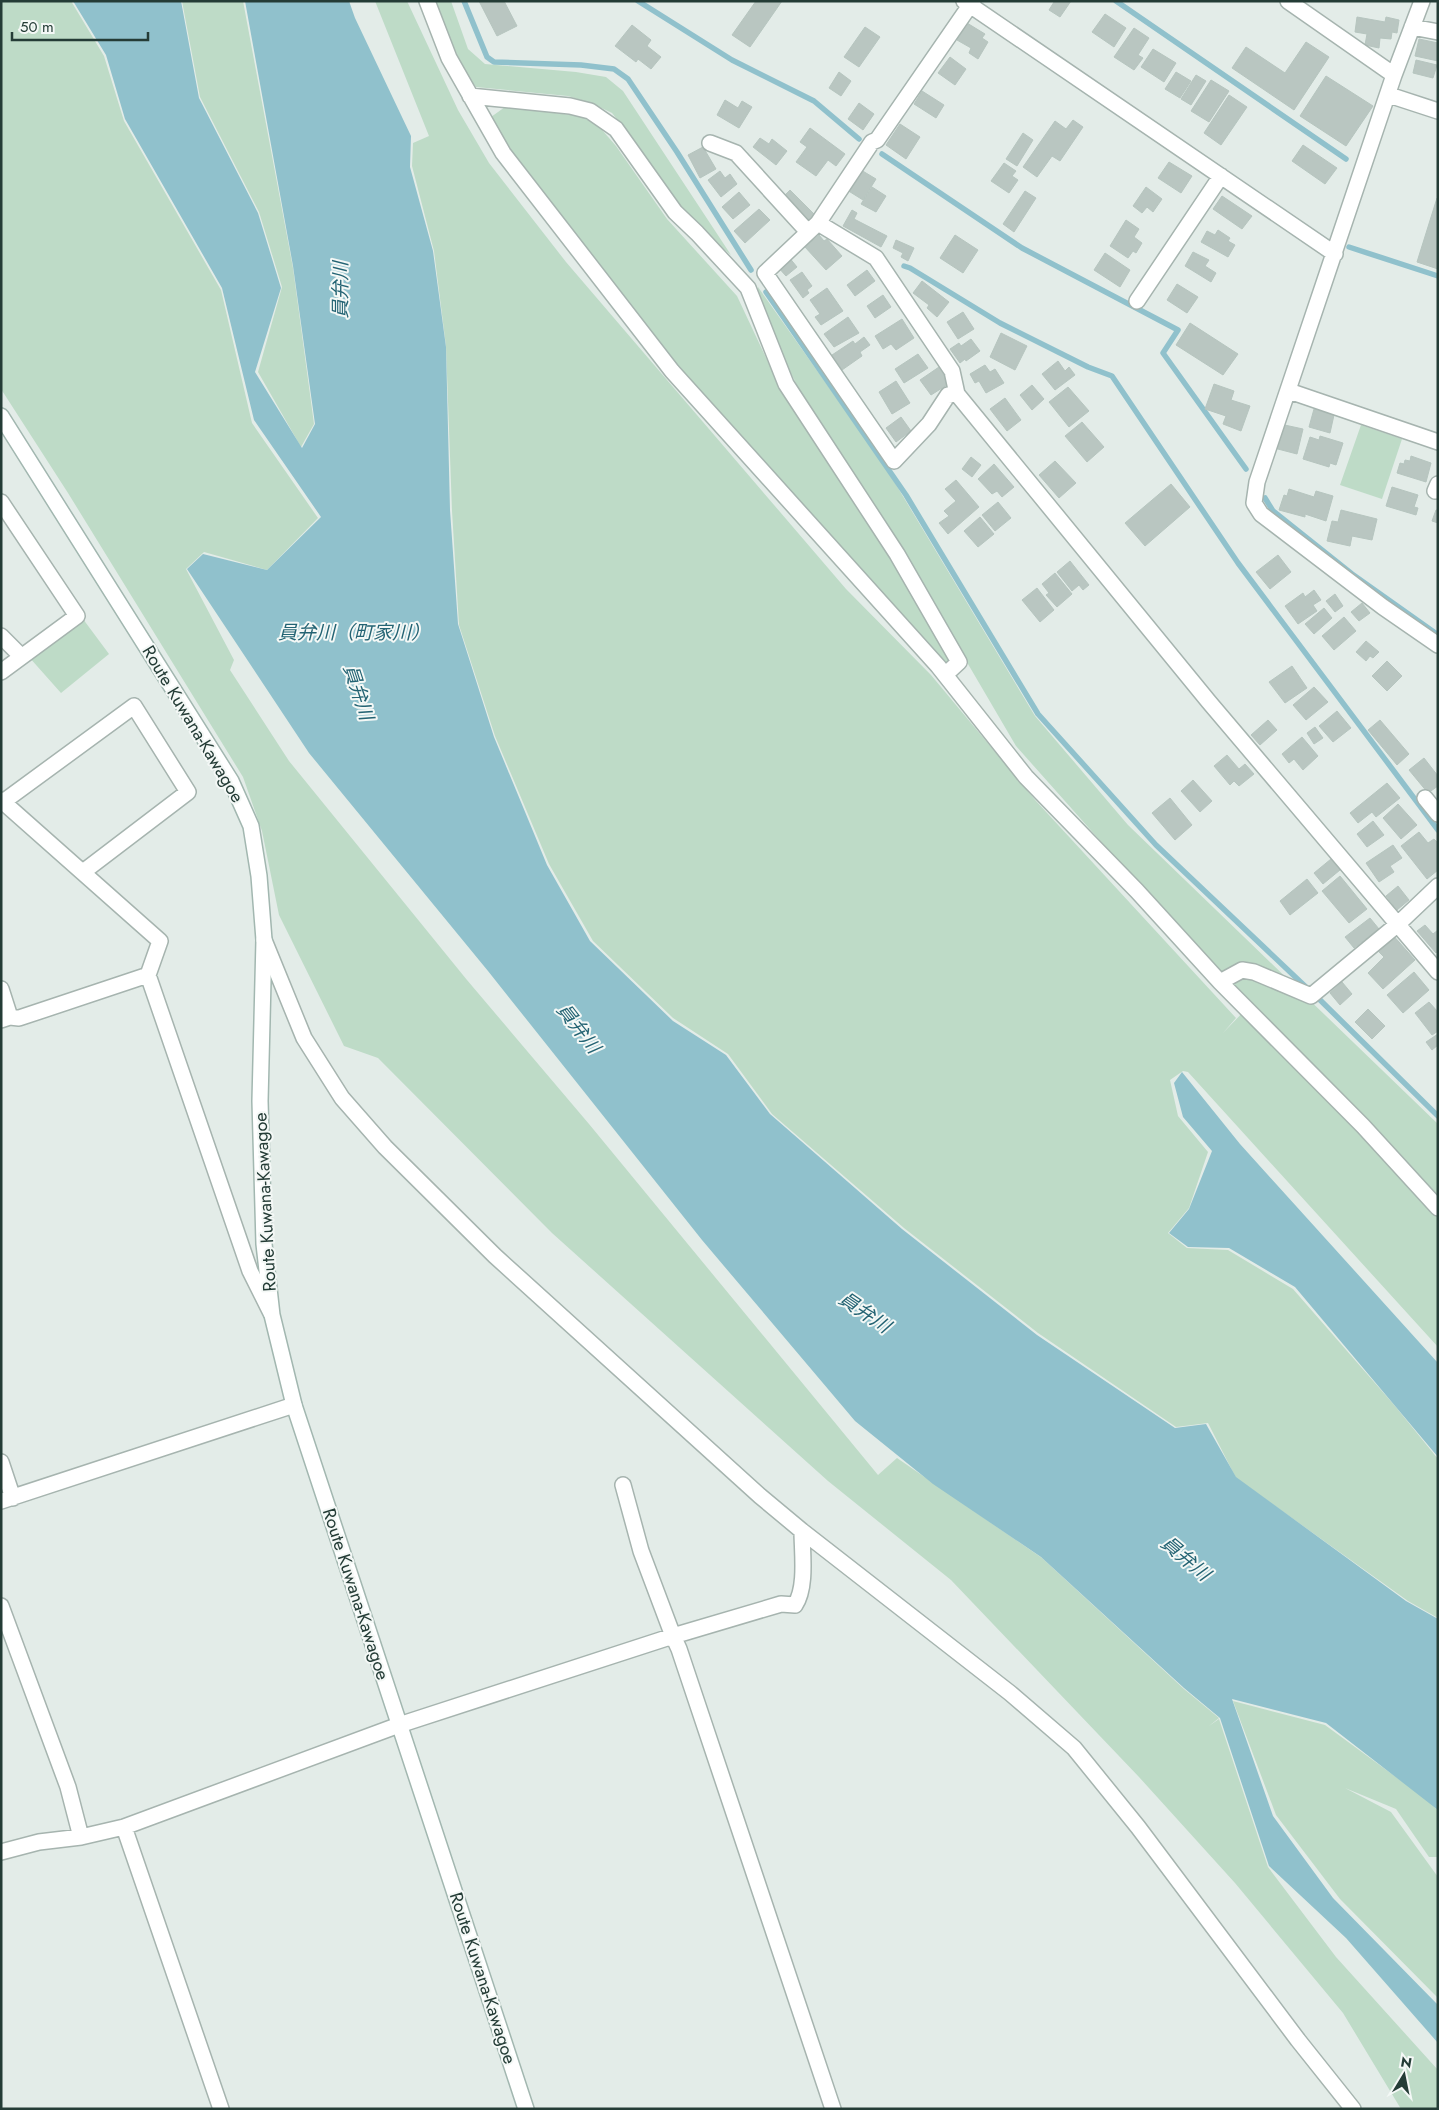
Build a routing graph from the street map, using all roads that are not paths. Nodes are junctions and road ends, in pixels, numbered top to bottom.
1 (427, 1) edge
2 (1288, 1) edge
3 (1422, 1) edge
4 (969, 3) edge
5 (1412, 27) junction
6 (1438, 32) edge
7 (1394, 75) junction
8 (1389, 95) junction
9 (470, 96) junction
10 (1438, 111) edge
11 (710, 143) dead end
12 (1221, 176) junction
13 (813, 228) junction
14 (1335, 254) junction
15 (765, 273) junction
16 (748, 288) junction
17 (1137, 301) dead end
18 (1289, 392) junction
19 (957, 394) junction
20 (1, 416) edge
21 (1438, 442) edge
22 (1, 502) edge
23 (1, 636) edge
24 (1438, 646) edge
25 (21, 656) junction
26 (1, 672) edge
27 (945, 676) junction
28 (1425, 798) dead end
29 (2, 801) edge
30 (1438, 814) edge
31 (83, 872) junction
32 (1438, 886) edge
33 (1398, 924) junction
34 (264, 940) junction
35 (1438, 972) edge
36 (148, 974) junction
37 (1220, 982) junction
38 (1, 989) edge
39 (6, 1018) edge
40 (1438, 1208) edge
41 (272, 1315) junction
42 (294, 1405) junction
43 (1, 1462) edge
44 (623, 1485) dead end
45 (7, 1500) edge
46 (802, 1531) junction
47 (1, 1606) edge
48 (673, 1636) junction
49 (399, 1725) junction
50 (124, 1827) junction
51 (81, 1837) junction
52 (1, 1852) edge
53 (220, 2109) edge
54 (526, 2109) edge
55 (833, 2109) edge
56 (1353, 2109) edge

1 - 9 street
2 - 7 street
3 - 5 street
4 - 12 street
4 - 13 street
5 - 6 street
5 - 7 street
7 - 8 street
8 - 10 street
8 - 14 street
9 - 16 street
9 - 27 street
11 - 13 street
12 - 14 street
12 - 17 street
13 - 15 street
13 - 19 street
14 - 18 street
15 - 16 street
15 - 19 street
16 - 27 street
18 - 21 street
18 - 24 street
19 - 33 street
20 - 34 street, Route Kuwana-Kawagoe
22 - 25 street
23 - 25 street
25 - 26 street
27 - 37 street
28 - 30 street
29 - 31 street
29 - 31 street
31 - 36 street
32 - 33 street
33 - 35 street
33 - 37 street
34 - 41 street, Route Kuwana-Kawagoe
34 - 46 street
36 - 39 street
36 - 41 street
37 - 40 street
38 - 39 street
41 - 42 street, Route Kuwana-Kawagoe
42 - 45 street
42 - 49 street, Route Kuwana-Kawagoe
43 - 45 street
44 - 48 street
46 - 48 street
46 - 56 street
47 - 51 street
48 - 49 street
48 - 55 street
49 - 50 street
49 - 54 street, Route Kuwana-Kawagoe
50 - 51 street
50 - 53 street
51 - 52 street

